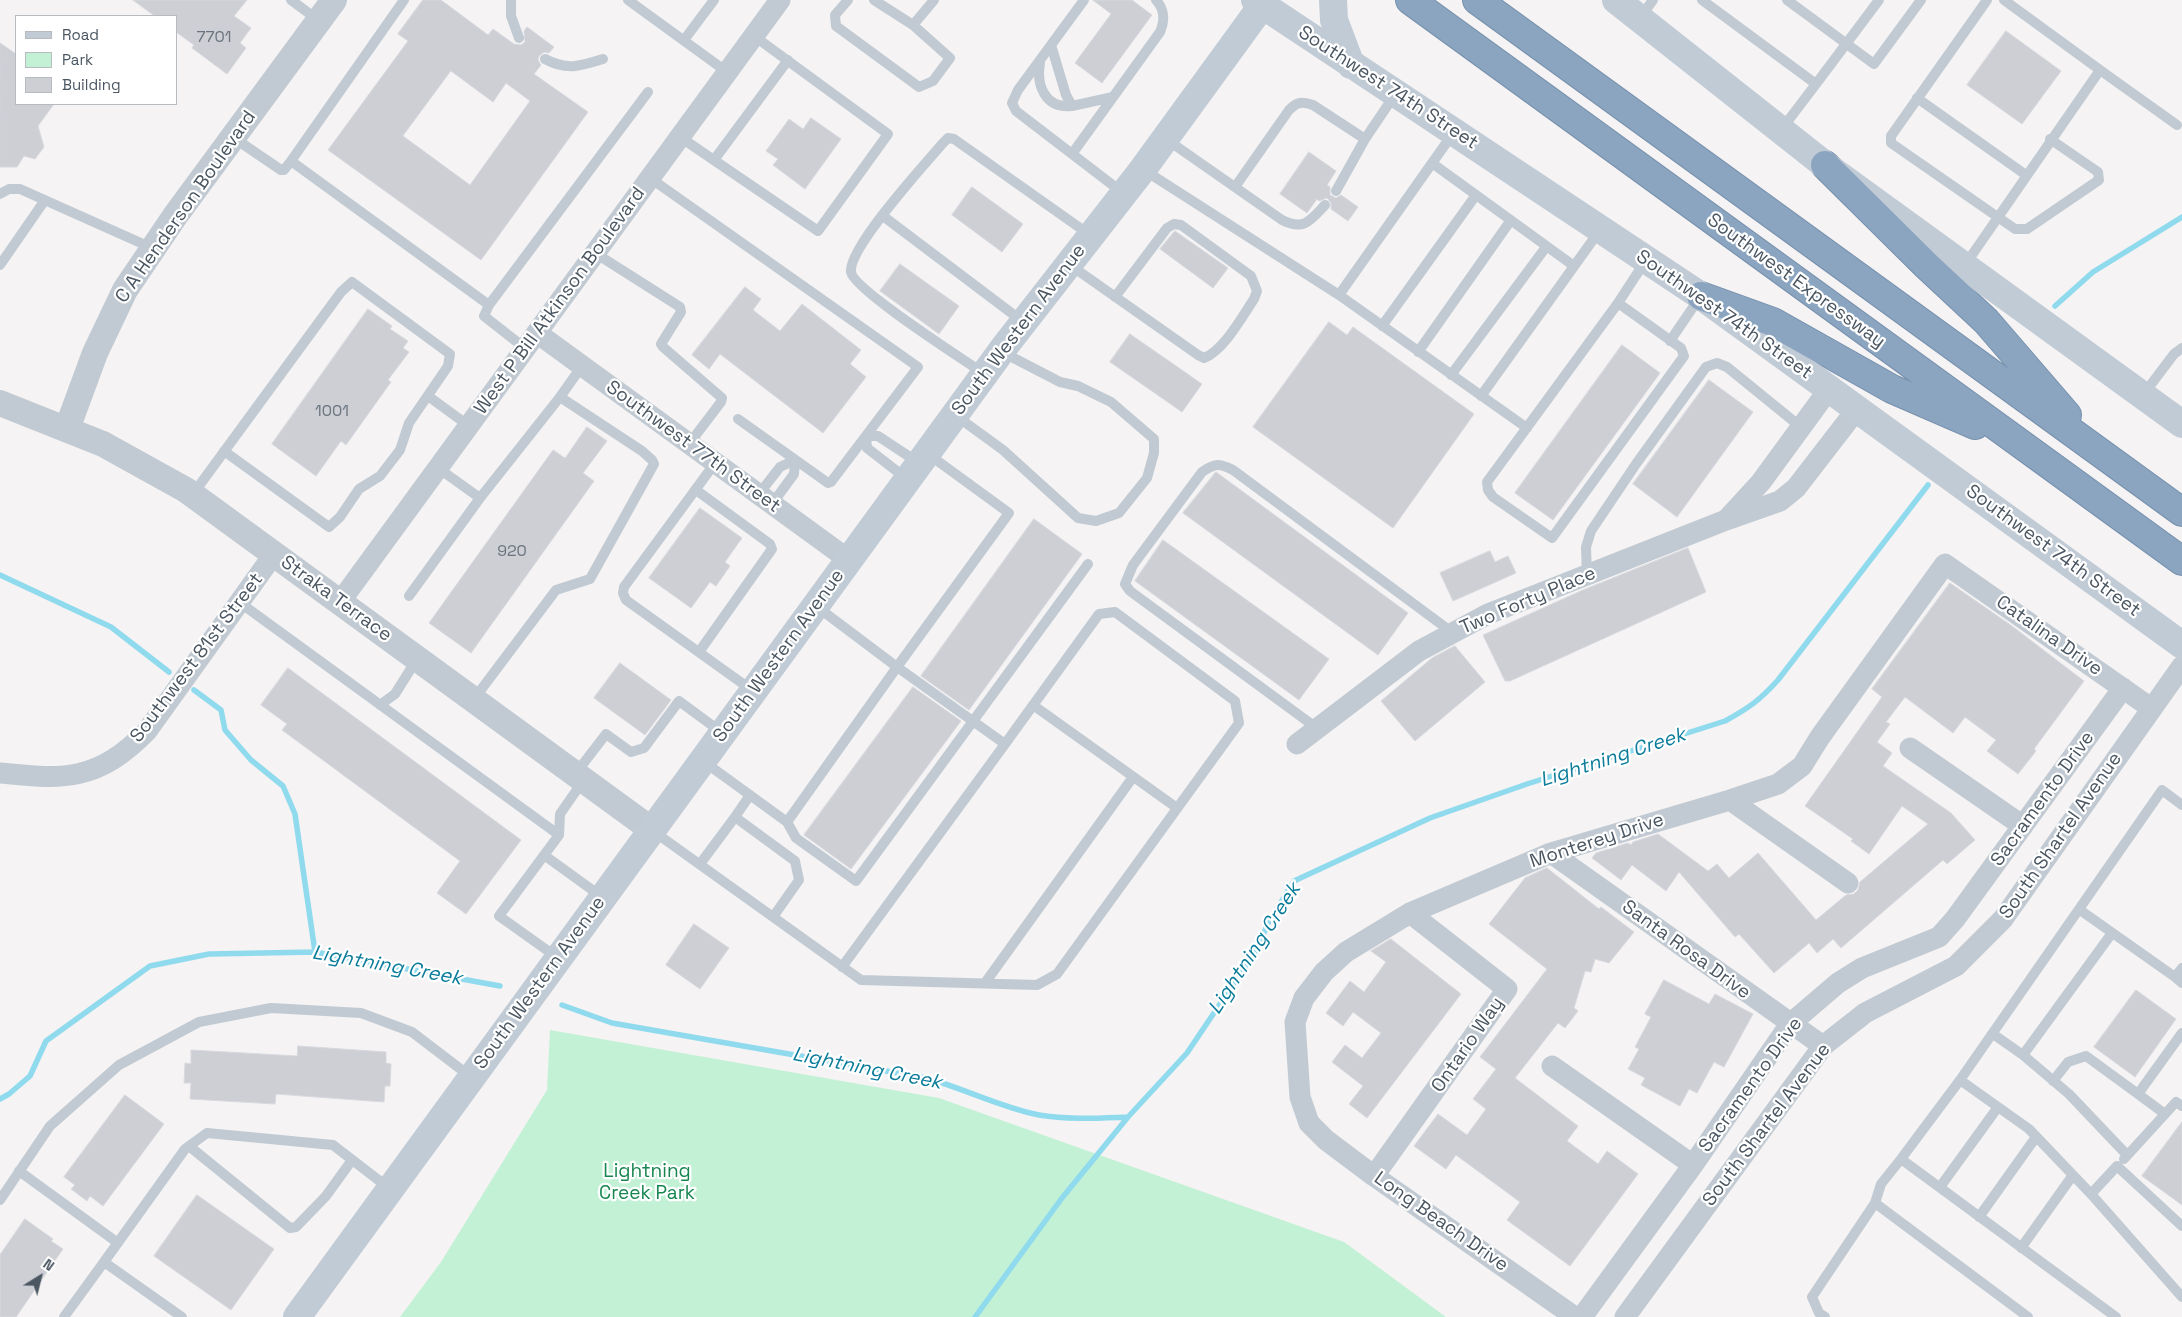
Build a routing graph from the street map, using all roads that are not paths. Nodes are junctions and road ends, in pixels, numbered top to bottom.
1 (291, 0) edge
2 (334, 0) edge
3 (404, 0) edge
4 (511, 0) edge
5 (628, 0) edge
6 (648, 0) edge
7 (714, 0) edge
8 (780, 0) edge
9 (848, 0) edge
10 (874, 0) edge
11 (934, 0) edge
12 (1084, 0) edge
13 (1156, 0) edge
14 (1333, 0) edge
15 (1410, 0) edge
16 (1477, 0) edge
17 (1616, 0) edge
18 (1702, 0) edge
19 (1787, 0) edge
20 (1879, 0) edge
21 (1921, 0) edge
22 (1987, 0) edge
23 (2004, 0) edge
24 (1261, 2) edge
25 (641, 9) junction
26 (1646, 9) edge
27 (319, 21) junction
28 (913, 25) junction
29 (754, 36) junction
30 (519, 38) dead end
31 (684, 40) junction
32 (1846, 43) junction
33 (1051, 45) junction
34 (545, 59) dead end
35 (602, 59) dead end
36 (1041, 59) junction
37 (788, 60) junction
38 (1351, 65) junction
39 (2100, 70) junction
40 (727, 72) junction
41 (1816, 84) junction
42 (648, 92) dead end
43 (1396, 93) junction
44 (1113, 97) junction
45 (1917, 98) junction
46 (1072, 106) junction
47 (2177, 125) dead end
48 (1781, 130) junction
49 (1455, 132) junction
50 (680, 137) junction
51 (234, 138) junction
52 (1165, 138) junction
53 (1365, 139) junction
54 (2050, 139) junction
55 (1072, 154) junction
56 (714, 160) junction
57 (291, 161) junction
58 (1432, 163) junction
59 (1825, 165) junction
60 (1143, 169) junction
61 (2026, 175) junction
62 (650, 178) junction
63 (1235, 187) junction
64 (1336, 191) dead end
65 (0, 194) edge
66 (1124, 194) junction
67 (1476, 195) junction
68 (45, 200) junction
69 (1325, 205) dead end
70 (883, 216) junction
71 (1998, 217) junction
72 (1511, 220) junction
73 (1602, 228) junction
74 (1091, 236) junction
75 (1546, 247) junction
76 (153, 248) junction
77 (596, 253) junction
78 (1646, 260) junction
79 (0, 265) edge
80 (1069, 265) junction
81 (1574, 266) junction
82 (1964, 266) junction
83 (1339, 295) junction
84 (1701, 296) junction
85 (1115, 297) junction
86 (1618, 303) junction
87 (489, 305) junction
88 (1024, 322) junction
89 (1382, 326) junction
90 (531, 341) junction
91 (1670, 341) junction
92 (2182, 348) edge
93 (1001, 351) junction
94 (1418, 352) junction
95 (582, 366) junction
96 (985, 374) junction
97 (1451, 375) junction
98 (1829, 389) junction
99 (428, 396) junction
100 (1482, 396) junction
101 (2143, 396) junction
102 (560, 397) junction
103 (0, 403) edge
104 (1857, 409) junction
105 (955, 415) junction
106 (738, 419) dead end
107 (2182, 424) edge
108 (469, 426) junction
109 (1527, 428) junction
110 (1802, 428) junction
111 (67, 429) junction
112 (866, 436) junction
113 (689, 444) junction
114 (2022, 446) junction
115 (2097, 450) junction
116 (224, 451) junction
117 (795, 460) junction
118 (716, 463) junction
119 (918, 465) junction
120 (438, 468) junction
121 (696, 490) junction
122 (192, 495) junction
123 (480, 498) junction
124 (766, 499) junction
125 (2182, 512) edge
126 (1726, 520) junction
127 (274, 554) junction
128 (849, 560) junction
129 (2182, 561) edge
130 (1088, 564) dead end
131 (1946, 564) joint
132 (1587, 576) junction
133 (410, 596) dead end
134 (239, 602) junction
135 (340, 602) junction
136 (816, 606) junction
137 (1452, 633) junction
138 (2182, 645) edge
139 (699, 652) junction
140 (418, 659) junction
141 (897, 666) junction
142 (2182, 666) edge
143 (2123, 688) junction
144 (753, 691) junction
145 (474, 700) junction
146 (380, 705) junction
147 (1033, 705) junction
148 (2151, 708) junction
149 (973, 720) junction
150 (1318, 729) junction
151 (723, 733) junction
152 (1005, 744) junction
153 (1298, 744) dead end
154 (1910, 748) dead end
155 (702, 760) junction
156 (0, 773) edge
157 (580, 777) junction
158 (1133, 777) junction
159 (750, 796) junction
160 (1730, 800) junction
161 (2182, 805) edge
162 (1177, 808) junction
163 (735, 817) junction
164 (786, 822) junction
165 (2023, 826) junction
166 (652, 830) junction
167 (558, 835) junction
168 (1551, 853) junction
169 (544, 855) junction
170 (700, 864) junction
171 (1848, 883) dead end
172 (602, 897) junction
173 (2080, 910) junction
174 (1410, 913) junction
175 (773, 917) junction
176 (2112, 933) junction
177 (558, 958) junction
178 (842, 968) junction
179 (2182, 968) edge
180 (2179, 980) edge
181 (985, 984) junction
182 (1790, 1024) junction
183 (2182, 1033) edge
184 (1993, 1034) junction
185 (1823, 1046) junction
186 (2023, 1055) junction
187 (1552, 1066) dead end
188 (472, 1078) junction
189 (1960, 1080) junction
190 (2053, 1081) junction
191 (2138, 1094) junction
192 (2182, 1106) edge
193 (1998, 1107) junction
194 (2166, 1114) junction
195 (1309, 1124) joint
196 (2036, 1136) junction
197 (189, 1146) junction
198 (2127, 1155) junction
199 (1901, 1159) junction
200 (352, 1160) junction
201 (1693, 1165) junction
202 (2118, 1166) junction
203 (20, 1171) junction
204 (2073, 1175) junction
205 (1374, 1176) junction
206 (1940, 1187) junction
207 (390, 1189) junction
208 (2090, 1194) junction
209 (0, 1200) edge
210 (1875, 1202) junction
211 (1979, 1217) junction
212 (2182, 1226) edge
213 (118, 1243) junction
214 (2021, 1248) junction
215 (104, 1262) junction
216 (2182, 1297) edge
217 (64, 1317) edge
218 (182, 1317) edge
219 (298, 1317) edge
220 (1575, 1317) edge
221 (1582, 1317) edge
222 (1626, 1317) edge
223 (1824, 1317) edge
224 (2028, 1317) edge
225 (2116, 1317) edge

1 - 27 lane
2 - 27 street, C A Henderson Boulevard
3 - 57 lane
4 - 30 lane
5 - 25 lane
6 - 25 lane
7 - 31 lane
8 - 29 street, West P Bill Atkinson Boulevard
9 - 28 lane
10 - 28 lane
11 - 28 lane
12 - 33 lane
13 - 44 lane
14 - 38 main road
15 - 114 highway, Southwest Expressway
16 - 115 highway
17 - 26 main road
18 - 41 lane
19 - 32 lane
20 - 32 lane
21 - 32 lane
22 - 45 lane
23 - 39 lane
24 - 38 main road, Southwest 74th Street
24 - 52 main road, South Western Avenue
25 - 31 lane
26 - 48 main road
27 - 51 street, C A Henderson Boulevard
29 - 37 lane
29 - 40 street, West P Bill Atkinson Boulevard
31 - 40 lane
32 - 41 lane
33 - 36 lane
33 - 46 lane
34 - 35 lane
36 - 46 lane
36 - 55 lane
37 - 56 lane
37 - 56 lane
38 - 43 main road, Southwest 74th Street
39 - 47 lane
39 - 54 lane
40 - 50 street, West P Bill Atkinson Boulevard
41 - 48 lane
42 - 87 lane
43 - 49 main road, Southwest 74th Street
43 - 53 lane
44 - 46 lane
44 - 55 lane
45 - 61 lane
45 - 71 lane
48 - 59 main road
49 - 58 lane
49 - 73 main road, Southwest 74th Street
50 - 56 lane
50 - 62 street, West P Bill Atkinson Boulevard
51 - 57 lane
51 - 76 street, C A Henderson Boulevard
52 - 60 main road, South Western Avenue
52 - 63 lane
53 - 63 lane
53 - 64 lane
54 - 61 lane
54 - 71 lane
55 - 66 lane
57 - 87 lane
58 - 67 lane
58 - 83 lane
59 - 82 main road
59 - 115 highway
60 - 66 main road, South Western Avenue
60 - 83 lane
61 - 71 lane
62 - 77 street, West P Bill Atkinson Boulevard
62 - 112 lane
63 - 69 lane
65 - 68 lane
66 - 74 main road, South Western Avenue
67 - 72 lane
67 - 89 lane
68 - 76 lane
68 - 79 lane
70 - 74 lane
70 - 88 lane
70 - 96 lane
71 - 82 lane
72 - 75 lane
72 - 94 lane
73 - 78 main road, Southwest 74th Street
73 - 81 lane
74 - 80 main road, South Western Avenue
75 - 81 lane
75 - 97 lane
76 - 111 street, C A Henderson Boulevard
77 - 90 street, West P Bill Atkinson Boulevard
77 - 113 lane
78 - 84 main road, Southwest 74th Street
78 - 86 lane
80 - 85 lane
80 - 88 main road, South Western Avenue
81 - 100 lane
82 - 101 main road
83 - 89 lane
84 - 91 lane
84 - 98 main road, Southwest 74th Street
84 - 114 highway
85 - 85 lane
86 - 91 lane
86 - 109 lane
87 - 90 lane
88 - 93 main road, South Western Avenue
89 - 94 lane
90 - 95 street, Southwest 77th Street
90 - 108 street, West P Bill Atkinson Boulevard
91 - 109 lane
92 - 101 lane
93 - 96 main road, South Western Avenue
93 - 105 lane
94 - 97 lane
95 - 102 lane
95 - 113 street, Southwest 77th Street
96 - 105 main road, South Western Avenue
97 - 100 lane
98 - 104 main road, Southwest 74th Street
98 - 110 street, Two Forty Place
99 - 108 lane
99 - 116 lane
99 - 116 lane
100 - 109 lane
101 - 107 main road
102 - 123 lane
102 - 145 lane
103 - 111 street, Straka Terrace
104 - 126 street, Two Forty Place
104 - 138 main road, Southwest 74th Street
105 - 119 main road, South Western Avenue
106 - 117 lane
108 - 120 street, West P Bill Atkinson Boulevard
110 - 126 street, Two Forty Place
110 - 132 lane
111 - 122 street, Straka Terrace
112 - 117 lane
112 - 119 lane
112 - 119 lane
113 - 118 street, Southwest 77th Street
114 - 129 highway, Southwest Expressway
115 - 125 highway
116 - 122 lane
117 - 124 lane
117 - 124 lane
118 - 121 lane
118 - 124 street, Southwest 77th Street
119 - 128 main road, South Western Avenue
119 - 141 lane
120 - 123 lane
120 - 135 street, West P Bill Atkinson Boulevard
121 - 139 lane
121 - 139 lane
122 - 127 street, Straka Terrace
123 - 133 lane
124 - 128 street, Southwest 77th Street
126 - 132 street, Two Forty Place
127 - 134 street, Southwest 81st Street
127 - 135 street, Straka Terrace
128 - 136 main road, South Western Avenue
130 - 149 lane
131 - 143 street, Catalina Drive
131 - 160 street, Monterey Drive
132 - 137 street, Two Forty Place
134 - 146 lane
134 - 156 street, Southwest 81st Street
135 - 140 street, Straka Terrace
136 - 141 lane
136 - 144 main road, South Western Avenue
137 - 150 street, Two Forty Place
137 - 150 lane
139 - 144 lane
140 - 145 street, Straka Terrace
140 - 146 lane
141 - 149 lane
141 - 164 lane
142 - 148 street, South Shartel Avenue
143 - 148 street, Catalina Drive
143 - 165 street, Sacramento Drive
144 - 151 main road, South Western Avenue
145 - 157 street, Straka Terrace
146 - 167 lane
147 - 152 lane
147 - 158 lane
147 - 162 lane
148 - 185 street, South Shartel Avenue
149 - 152 lane
149 - 164 lane
150 - 153 street, Two Forty Place
151 - 155 main road, South Western Avenue
151 - 157 lane
152 - 178 lane
154 - 165 street
155 - 159 lane
155 - 166 main road, South Western Avenue
157 - 166 street, Straka Terrace
157 - 167 lane
158 - 162 lane
158 - 181 lane
159 - 163 lane
159 - 164 lane
160 - 168 street, Monterey Drive
160 - 171 street
161 - 173 lane
162 - 181 lane
163 - 170 lane
163 - 175 lane
165 - 182 street, Sacramento Drive
166 - 170 lane
166 - 172 main road, South Western Avenue
167 - 169 lane
168 - 174 street, Monterey Drive
168 - 182 street, Santa Rosa Drive
169 - 172 lane
169 - 177 lane
170 - 175 lane
172 - 177 main road, South Western Avenue
173 - 176 lane
173 - 184 lane
174 - 195 street, Monterey Drive
174 - 205 street, Ontario Way
175 - 178 lane
176 - 180 lane
176 - 186 lane
177 - 188 main road, South Western Avenue
178 - 181 lane
179 - 180 lane
182 - 185 street, Santa Rosa Drive
182 - 201 street, Sacramento Drive
183 - 191 lane
184 - 186 lane
184 - 189 lane
185 - 222 street, South Shartel Avenue
186 - 190 lane
187 - 201 street
188 - 203 lane
188 - 207 main road, South Western Avenue
189 - 193 lane
189 - 199 lane
190 - 191 lane
190 - 198 lane
191 - 194 lane
192 - 194 lane
193 - 196 lane
193 - 206 lane
194 - 198 lane
195 - 205 street, Long Beach Drive
196 - 204 lane
196 - 211 lane
197 - 200 lane
197 - 200 lane
197 - 213 lane
198 - 202 lane
199 - 206 lane
199 - 210 lane
200 - 207 lane
201 - 221 street, Sacramento Drive
202 - 208 lane
202 - 212 lane
203 - 209 lane
203 - 213 lane
204 - 208 lane
204 - 214 lane
205 - 220 street, Long Beach Drive
206 - 211 lane
207 - 219 main road, South Western Avenue
208 - 216 lane
210 - 223 lane
210 - 224 lane
211 - 214 lane
213 - 215 lane
214 - 225 lane
215 - 217 lane
215 - 218 lane

